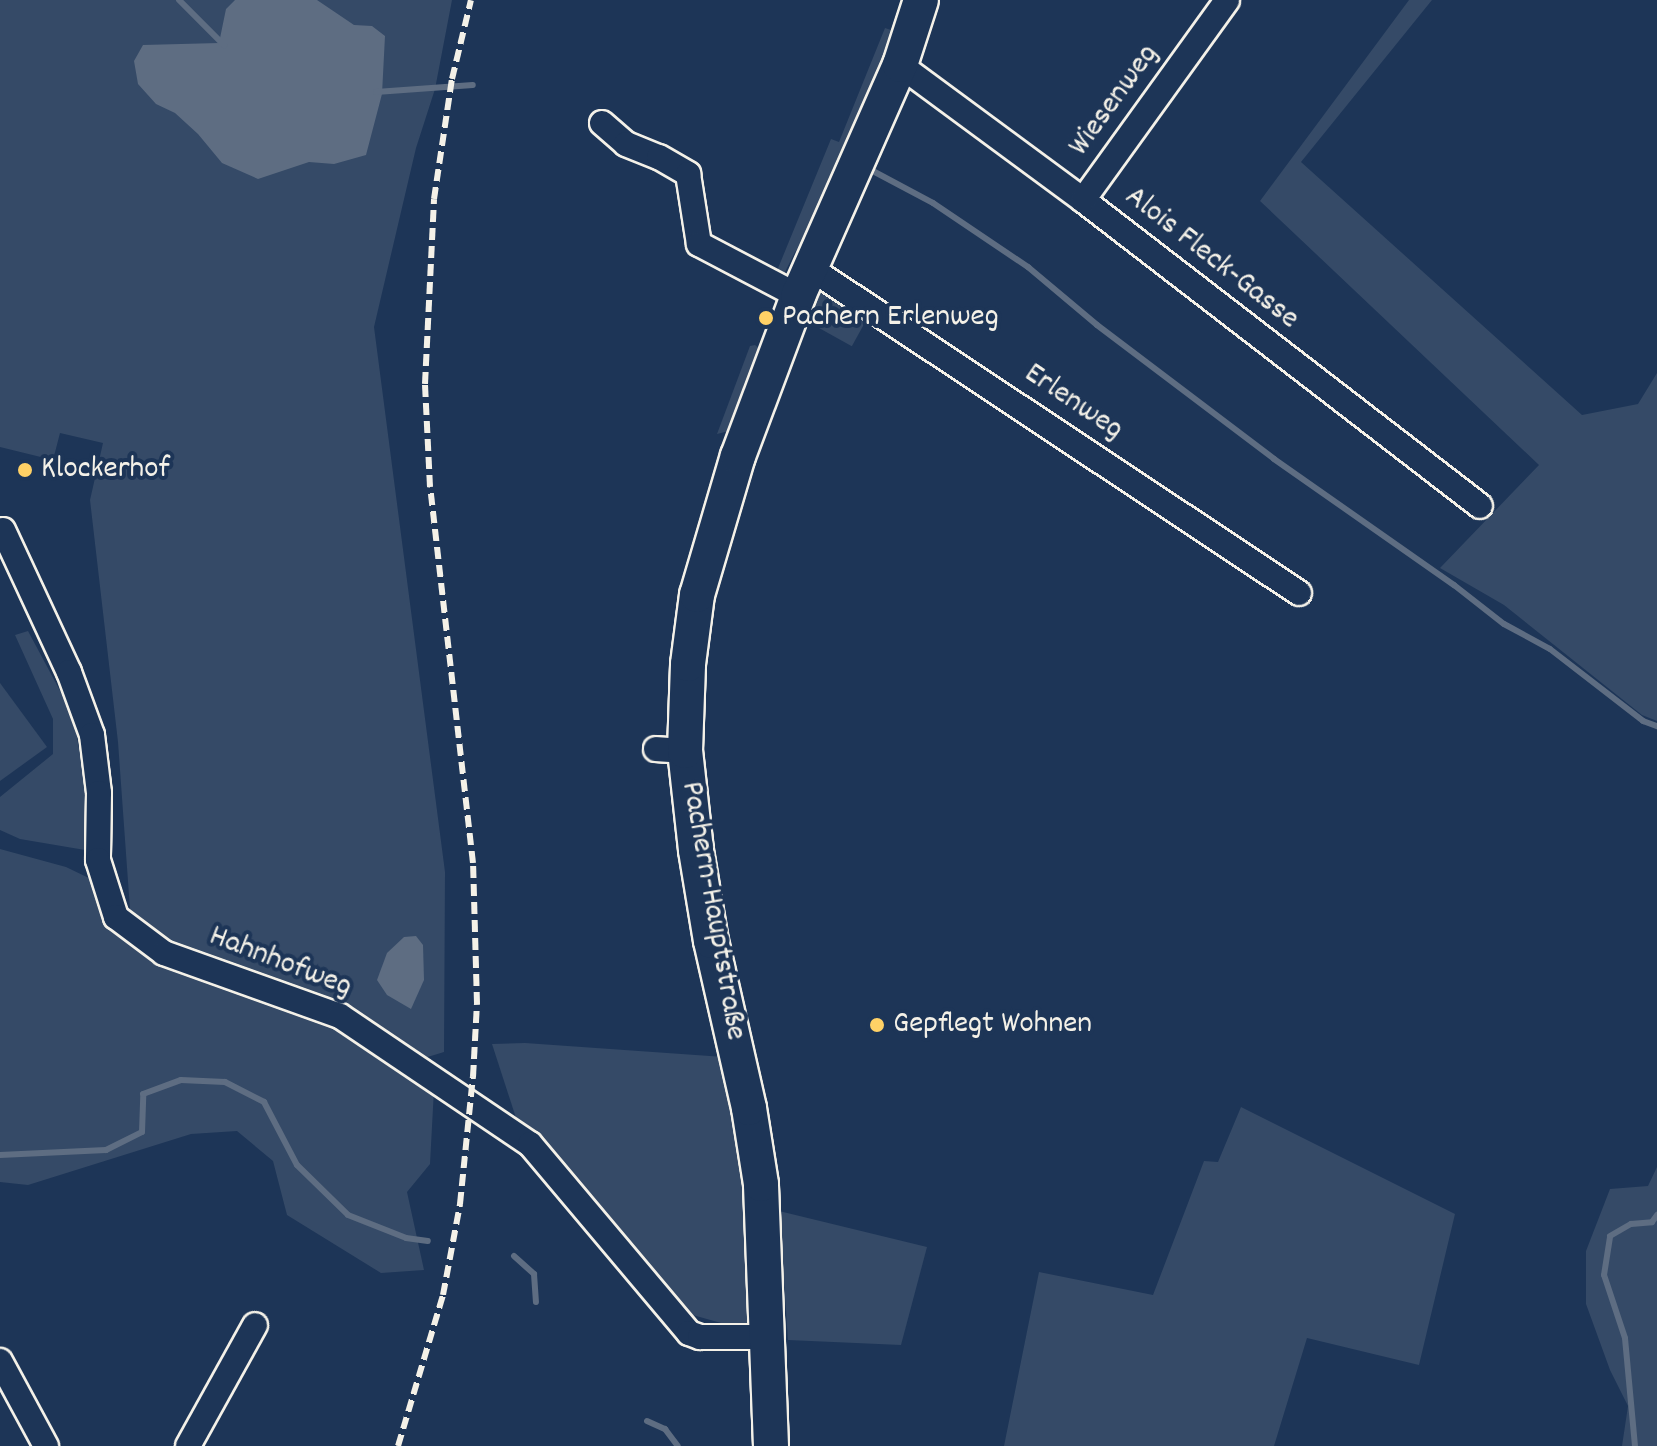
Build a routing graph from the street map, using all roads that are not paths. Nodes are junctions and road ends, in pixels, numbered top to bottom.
1 (921, 0) edge
2 (1227, 0) edge
3 (900, 65) junction
4 (602, 123) dead end
5 (1083, 200) junction
6 (804, 282) junction
7 (1480, 506) dead end
8 (3, 530) dead end
9 (1299, 593) dead end
10 (255, 1325) dead end
11 (766, 1337) junction
12 (0, 1361) edge
13 (46, 1446) edge
14 (188, 1446) edge
15 (771, 1446) edge

1 - 3 main road, Pachern-Hauptstraße
2 - 5 street, Wiesenweg
3 - 5 street, Alois Fleck-Gasse
3 - 6 main road, Pachern-Hauptstraße
4 - 6 street
5 - 7 street, Alois Fleck-Gasse
6 - 9 street, Erlenweg
6 - 11 main road, Pachern-Hauptstraße
8 - 11 street, Hahnhofweg
10 - 14 street
11 - 15 main road, Pachern-Hauptstraße
12 - 13 street

